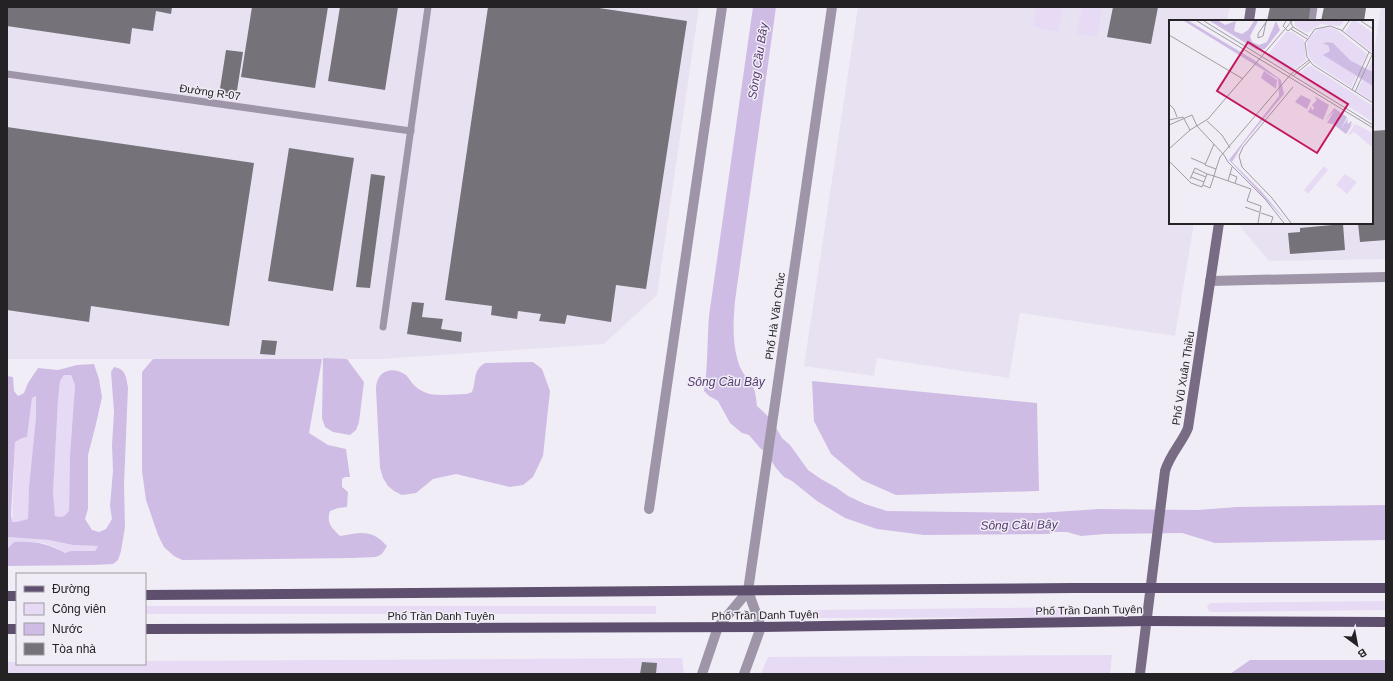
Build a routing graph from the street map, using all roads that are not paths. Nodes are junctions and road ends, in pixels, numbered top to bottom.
1 (428, 7) edge
2 (722, 7) edge
3 (832, 7) edge
4 (1251, 7) edge
5 (1314, 7) edge
6 (1249, 20) edge
7 (1312, 20) edge
8 (7, 74) edge
9 (410, 131) junction
10 (1219, 224) edge
11 (1386, 277) edge
12 (1210, 281) junction
13 (383, 327) dead end
14 (649, 509) dead end
15 (1150, 588) junction
16 (1386, 588) edge
17 (748, 591) junction
18 (146, 595) edge
19 (1146, 621) junction
20 (1386, 622) edge
21 (718, 627) junction
22 (761, 627) junction
23 (146, 629) edge
24 (702, 674) edge
25 (744, 674) edge
26 (1140, 674) edge

1 - 9 lane
2 - 14 street
3 - 17 street, Phố Hà Văn Chúc
4 - 6 main road
5 - 7 lane
8 - 9 lane, Đường R-07
9 - 13 lane
10 - 12 main road, Phố Vũ Xuân Thiều
11 - 12 street
12 - 15 main road, Phố Vũ Xuân Thiều
15 - 16 main road, Phố Trần Danh Tuyên
15 - 17 main road, Phố Trần Danh Tuyên
15 - 19 main road, Phố Vũ Xuân Thiều
17 - 18 main road, Phố Trần Danh Tuyên
17 - 21 street
17 - 22 street, Phố Hà Văn Chúc
19 - 20 main road, Phố Trần Danh Tuyên
19 - 22 main road, Phố Trần Danh Tuyên
19 - 26 main road, Phố Vũ Xuân Thiều
21 - 22 main road, Phố Trần Danh Tuyên
21 - 23 main road, Phố Trần Danh Tuyên
21 - 24 street
22 - 25 street

